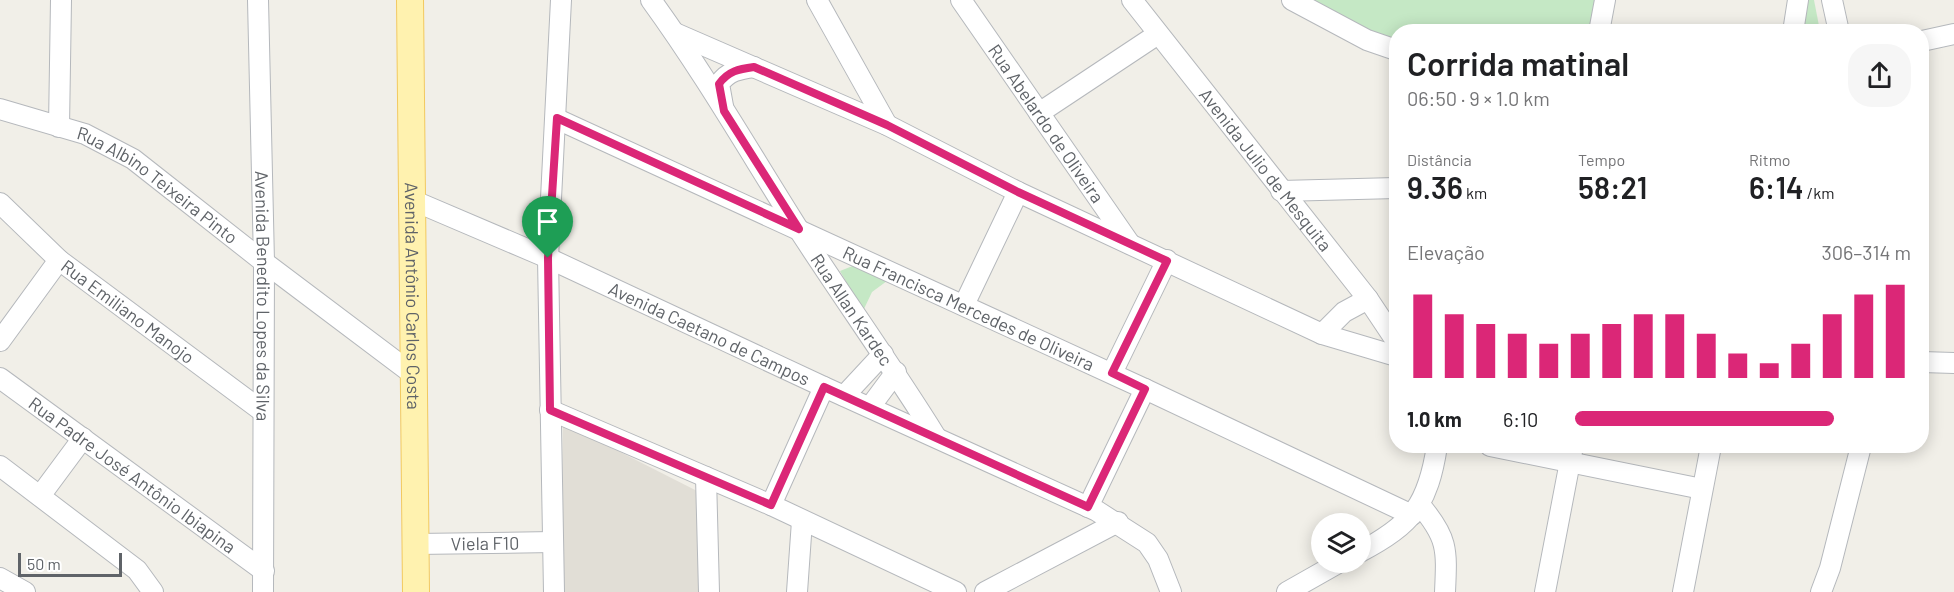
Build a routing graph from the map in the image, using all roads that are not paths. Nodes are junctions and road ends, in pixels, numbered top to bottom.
1 (61, 0) edge
2 (258, 0) edge
3 (410, 0) edge
4 (561, 0) edge
5 (651, 0) edge
6 (818, 0) edge
7 (960, 0) edge
8 (1132, 0) edge
9 (1292, 0) edge
10 (1605, 0) edge
11 (1798, 0) edge
12 (1832, 0) edge
13 (1600, 24) edge
14 (1794, 24) edge
15 (1837, 24) edge
16 (675, 33) junction
17 (1158, 34) junction
18 (1954, 34) edge
19 (1929, 39) edge
20 (1389, 48) edge
21 (754, 67) junction
22 (0, 109) edge
23 (724, 111) junction
24 (1039, 113) junction
25 (557, 118) junction
26 (887, 125) junction
27 (59, 127) junction
28 (1389, 188) edge
29 (1281, 191) junction
30 (1018, 192) junction
31 (412, 200) junction
32 (0, 203) edge
33 (799, 229) junction
34 (1132, 247) junction
35 (548, 258) junction
36 (59, 260) junction
37 (1167, 261) junction
38 (264, 262) junction
39 (1368, 299) junction
40 (964, 305) junction
41 (1389, 330) edge
42 (1322, 334) junction
43 (0, 341) edge
44 (883, 354) junction
45 (1389, 354) edge
46 (1929, 363) edge
47 (1954, 363) edge
48 (896, 372) junction
49 (1112, 373) junction
50 (414, 375) junction
51 (0, 378) edge
52 (824, 387) junction
53 (1145, 389) junction
54 (844, 396) junction
55 (870, 407) junction
56 (550, 410) junction
57 (262, 411) junction
58 (936, 437) junction
59 (83, 438) junction
60 (1436, 453) edge
61 (1710, 453) edge
62 (1859, 453) edge
63 (1571, 454) edge
64 (0, 466) edge
65 (706, 477) junction
66 (1702, 489) junction
67 (40, 496) junction
68 (771, 505) junction
69 (1088, 507) junction
70 (1416, 510) junction
71 (802, 521) junction
72 (1118, 522) junction
73 (553, 542) junction
74 (416, 544) junction
75 (1371, 545) edge
76 (264, 570) junction
77 (1321, 573) edge
78 (0, 578) edge
79 (25, 592) edge
80 (153, 592) edge
81 (263, 592) edge
82 (416, 592) edge
83 (554, 592) edge
84 (709, 592) edge
85 (797, 592) edge
86 (956, 592) edge
87 (985, 592) edge
88 (1171, 592) edge
89 (1287, 592) edge
90 (1445, 592) edge
91 (1545, 592) edge
92 (1683, 592) edge
93 (1821, 592) edge

1 - 27 street
2 - 38 street, Avenida Benedito Lopes da Silva
3 - 31 main road, Avenida Antônio Carlos Costa
4 - 25 street
5 - 16 street, Rua Allan Kardec
6 - 26 street
7 - 24 street, Rua Abelardo de Oliveira
8 - 17 street, Avenida Julio de Mesquita
9 - 20 street
10 - 13 street
11 - 14 street
12 - 15 street
16 - 21 street
16 - 23 street, Rua Allan Kardec
17 - 24 street
17 - 29 street, Avenida Julio de Mesquita
18 - 19 street
21 - 23 street
21 - 26 street
22 - 27 street, Rua Albino Teixeira Pinto
23 - 33 street, Rua Allan Kardec
24 - 34 street, Rua Abelardo de Oliveira
25 - 33 street, Rua Francisca Mercedes de Oliveira
25 - 35 street
26 - 30 street
27 - 38 street, Rua Albino Teixeira Pinto
28 - 29 street
29 - 39 street, Avenida Julio de Mesquita
30 - 34 street
30 - 40 street
31 - 35 street, Avenida Caetano de Campos
31 - 50 main road, Avenida Antônio Carlos Costa
32 - 36 street, Rua Emiliano Manojo
33 - 40 street, Rua Francisca Mercedes de Oliveira
33 - 44 street, Rua Allan Kardec
34 - 37 street
35 - 52 street, Avenida Caetano de Campos
35 - 56 street
36 - 43 street
36 - 57 street, Rua Emiliano Manojo
37 - 42 street
37 - 49 street
38 - 50 street, Rua Albino Teixeira Pinto
38 - 57 street, Avenida Benedito Lopes da Silva
39 - 41 street, Avenida Julio de Mesquita
39 - 42 street
40 - 49 street, Rua Francisca Mercedes de Oliveira
42 - 45 street
44 - 48 street, Rua Allan Kardec
44 - 54 street
46 - 47 street
48 - 55 street
48 - 58 street, Rua Allan Kardec
49 - 53 street, Rua Francisca Mercedes de Oliveira
50 - 74 main road, Avenida Antônio Carlos Costa
51 - 59 street, Rua Padre José Antônio Ibiapina
52 - 54 street, Avenida Caetano de Campos
52 - 68 street
53 - 69 street
53 - 70 street, Rua Francisca Mercedes de Oliveira
54 - 55 street, Avenida Caetano de Campos
55 - 58 street, Avenida Caetano de Campos
56 - 65 street
56 - 73 street
57 - 76 street, Avenida Benedito Lopes da Silva
58 - 69 street, Avenida Caetano de Campos
59 - 67 street
59 - 76 street, Rua Padre José Antônio Ibiapina
60 - 70 street
61 - 66 street
62 - 93 street
63 - 66 street
63 - 91 street
64 - 67 street
65 - 68 street
65 - 84 street
66 - 92 street
67 - 80 street
68 - 71 street
69 - 72 street, Avenida Caetano de Campos
70 - 75 street
70 - 90 street
71 - 85 street
71 - 86 street
72 - 87 street
72 - 88 street, Avenida Caetano de Campos
73 - 74 street, Viela F10
73 - 83 street
74 - 82 main road, Avenida Antônio Carlos Costa
76 - 81 street, Avenida Benedito Lopes da Silva
77 - 89 street
78 - 79 street

